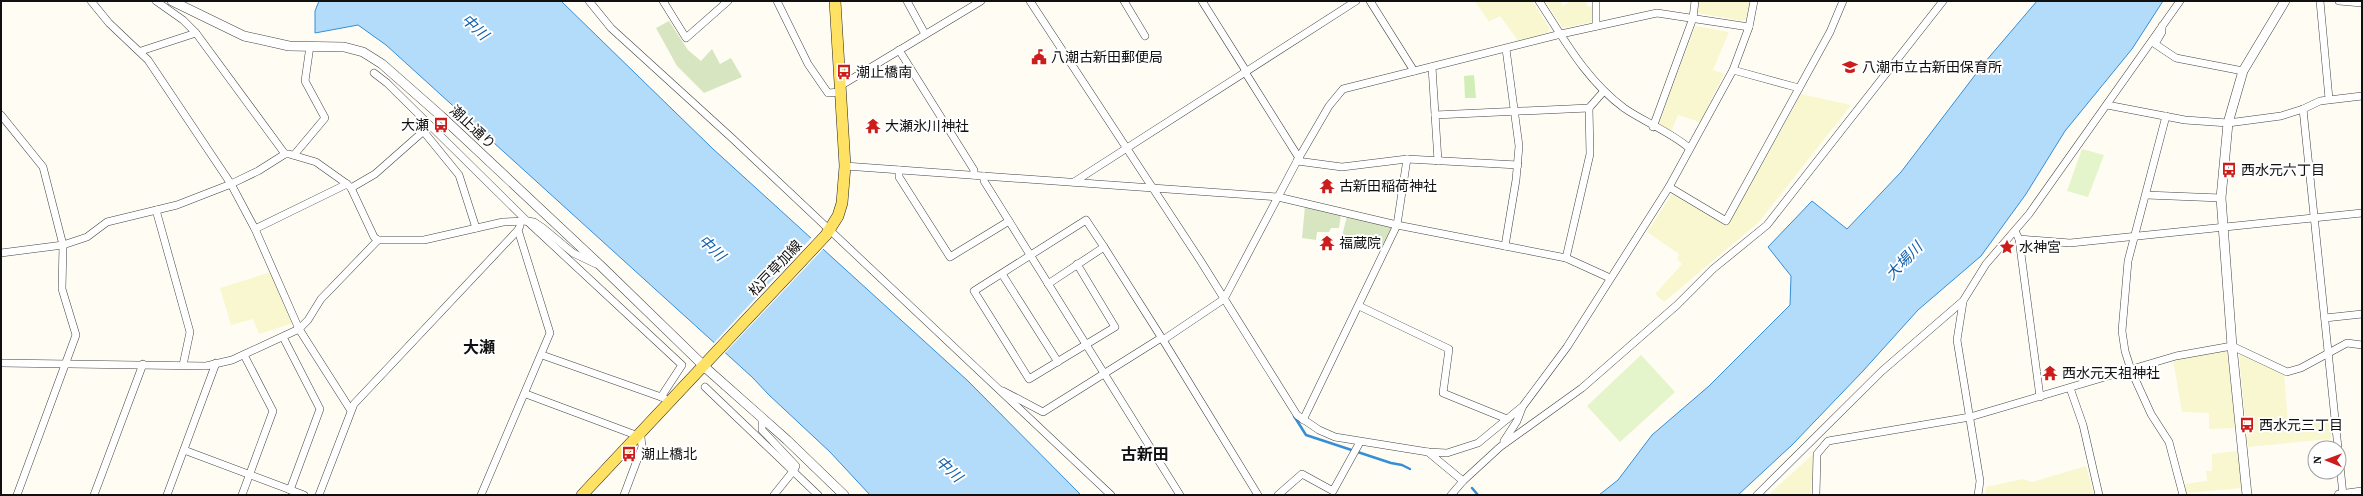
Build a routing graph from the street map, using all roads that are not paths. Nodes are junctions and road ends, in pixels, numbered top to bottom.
1 (91, 1) edge
2 (156, 1) edge
3 (172, 1) edge
4 (589, 1) edge
5 (663, 1) edge
6 (728, 1) edge
7 (777, 1) edge
8 (835, 1) edge
9 (907, 1) edge
10 (981, 1) edge
11 (1030, 1) edge
12 (1124, 1) edge
13 (1202, 1) edge
14 (1356, 1) edge
15 (1370, 1) edge
16 (1539, 1) edge
17 (1596, 1) edge
18 (1695, 1) edge
19 (1754, 1) edge
20 (1843, 1) edge
21 (1943, 1) edge
22 (2180, 1) edge
23 (2285, 1) edge
24 (2320, 1) edge
25 (2339, 1) edge
26 (973, 3) edge
27 (2362, 3) edge
28 (1693, 18) junction
29 (2162, 24) junction
30 (1596, 26) junction
31 (1749, 27) junction
32 (196, 33) junction
33 (925, 34) junction
34 (1561, 34) junction
35 (1145, 36) dead end
36 (310, 46) junction
37 (1506, 49) junction
38 (899, 50) junction
39 (141, 51) junction
40 (1432, 67) junction
41 (1733, 70) junction
42 (1246, 71) junction
43 (1414, 71) junction
44 (2243, 71) junction
45 (374, 73) dead end
46 (1799, 88) junction
47 (840, 89) junction
48 (1604, 91) junction
49 (2362, 96) edge
50 (2329, 99) junction
51 (2107, 105) junction
52 (1589, 108) junction
53 (2303, 109) junction
54 (1515, 111) junction
55 (1, 115) edge
56 (1435, 115) junction
57 (2166, 116) junction
58 (2228, 123) junction
59 (430, 125) junction
60 (1654, 127) junction
61 (424, 132) junction
62 (1126, 148) junction
63 (1689, 148) junction
64 (285, 154) junction
65 (294, 155) junction
66 (1298, 159) junction
67 (1407, 159) junction
68 (1438, 161) junction
69 (1518, 165) junction
70 (846, 166) junction
71 (899, 170) junction
72 (974, 175) junction
73 (984, 176) junction
74 (1073, 182) junction
75 (231, 184) junction
76 (349, 186) junction
77 (1152, 187) junction
78 (1669, 187) junction
79 (2146, 195) junction
80 (1278, 197) junction
81 (2221, 198) junction
82 (156, 210) junction
83 (2362, 213) edge
84 (2315, 218) junction
85 (525, 220) junction
86 (1009, 221) junction
87 (1397, 225) junction
88 (2223, 227) junction
89 (476, 228) junction
90 (255, 229) junction
91 (518, 230) junction
92 (2015, 231) junction
93 (828, 232) junction
94 (2135, 236) junction
95 (2019, 239) junction
96 (378, 240) junction
97 (63, 245) junction
98 (1505, 246) junction
99 (1104, 247) junction
100 (1, 254) edge
101 (1030, 255) junction
102 (1566, 258) junction
103 (1077, 264) junction
104 (602, 267) junction
105 (1002, 274) junction
106 (1610, 278) junction
107 (1048, 284) junction
108 (1224, 299) junction
109 (1963, 301) junction
110 (1359, 306) junction
111 (2362, 314) edge
112 (2325, 318) junction
113 (299, 329) junction
114 (283, 337) junction
115 (1162, 339) junction
116 (1086, 344) junction
117 (2362, 345) edge
118 (2232, 346) junction
119 (2328, 354) junction
120 (244, 355) junction
121 (542, 355) junction
122 (1, 362) edge
123 (707, 362) junction
124 (1058, 362) junction
125 (216, 363) junction
126 (66, 364) junction
127 (143, 364) junction
128 (183, 365) junction
129 (2131, 370) junction
130 (1105, 373) junction
131 (705, 387) dead end
132 (2070, 388) junction
133 (1000, 390) junction
134 (526, 394) junction
135 (2040, 397) junction
136 (666, 399) junction
137 (1523, 406) junction
138 (350, 409) junction
139 (1970, 417) junction
140 (762, 418) junction
141 (1507, 419) junction
142 (1303, 420) junction
143 (638, 435) junction
144 (2337, 440) edge
145 (1360, 442) junction
146 (1500, 446) junction
147 (184, 450) junction
148 (1428, 452) junction
149 (794, 470) junction
150 (249, 474) junction
151 (2341, 480) edge
152 (1463, 481) junction
153 (290, 490) junction
154 (2362, 492) edge
155 (17, 495) edge
156 (94, 495) edge
157 (167, 495) edge
158 (242, 495) edge
159 (304, 495) edge
160 (319, 495) edge
161 (481, 495) edge
162 (582, 495) edge
163 (624, 495) edge
164 (774, 495) edge
165 (818, 495) edge
166 (844, 495) edge
167 (1111, 495) edge
168 (1180, 495) edge
169 (1258, 495) edge
170 (1278, 495) edge
171 (1451, 495) edge
172 (1757, 495) edge
173 (1816, 495) edge
174 (1978, 495) edge
175 (2099, 495) edge
176 (2183, 495) edge
177 (2247, 495) edge
178 (2342, 495) edge

1 - 39 street
2 - 32 street
3 - 36 street, 潮止通り
4 - 93 street
5 - 6 street
7 - 47 street
8 - 47 main road, 松戸草加線
9 - 33 street
10 - 26 street
11 - 62 street
12 - 35 street
13 - 42 street
14 - 42 street
15 - 43 street
16 - 34 street
17 - 30 street
18 - 28 street
19 - 31 street
20 - 46 street
21 - 146 street
22 - 29 street
23 - 44 street
24 - 50 street
25 - 27 street
26 - 33 street
28 - 30 street
28 - 31 street
28 - 60 street
29 - 44 street
29 - 51 street
30 - 34 street
31 - 41 street
32 - 39 street
32 - 64 street
33 - 38 street
34 - 37 street
34 - 48 street
36 - 65 street
36 - 104 street, 潮止通り
37 - 40 street
37 - 54 street
38 - 47 street
38 - 72 street
39 - 75 street
40 - 43 street
40 - 56 street
41 - 46 street
41 - 63 street
42 - 62 street
42 - 66 street
43 - 66 street
44 - 58 street
45 - 59 street
46 - 78 street
47 - 70 main road, 松戸草加線
48 - 52 street
48 - 60 street
49 - 50 street
50 - 53 street
51 - 57 street
51 - 92 street
52 - 54 street
52 - 102 street
53 - 58 street
53 - 84 street
54 - 56 street
54 - 69 street
55 - 97 street
56 - 68 street
57 - 58 street
57 - 79 street
58 - 81 street
59 - 61 street
59 - 85 street
60 - 63 street
61 - 76 street
61 - 89 street
62 - 74 street
62 - 77 street
63 - 78 street
64 - 65 street
64 - 75 street
65 - 76 street
66 - 67 street
66 - 80 street
67 - 68 street
67 - 87 street
68 - 69 street
69 - 98 street
70 - 71 street
70 - 93 main road, 松戸草加線
71 - 72 street
71 - 86 street
72 - 73 street
73 - 74 street
73 - 86 street
74 - 77 street
75 - 82 street
75 - 90 street
76 - 90 street
76 - 96 street
77 - 80 street
77 - 108 street
78 - 106 street
79 - 81 street
79 - 94 street
80 - 87 street
80 - 108 street
81 - 88 street
82 - 97 street
82 - 128 street
83 - 84 street
84 - 88 street
84 - 112 street
85 - 89 street
85 - 91 street
85 - 104 street
85 - 136 street
86 - 101 street
87 - 98 street
87 - 110 street
88 - 94 street
88 - 118 street
89 - 96 street
90 - 113 street
91 - 121 street
91 - 138 street
92 - 95 street
92 - 109 street
93 - 123 main road, 松戸草加線
93 - 133 street
94 - 95 street
94 - 129 street
95 - 135 street
96 - 113 street
97 - 100 street
97 - 126 street
98 - 102 street
99 - 101 street
99 - 103 street
99 - 115 street
101 - 105 street
101 - 107 street
102 - 106 street
103 - 107 street
103 - 116 street
104 - 123 street, 潮止通り
105 - 124 street
105 - 124 street
106 - 137 street
107 - 116 street
108 - 115 street
108 - 142 street
109 - 139 street
109 - 172 street
110 - 141 street
110 - 142 street
111 - 112 street
112 - 119 street
113 - 114 street
113 - 138 street
114 - 120 street
114 - 153 street
115 - 130 street
115 - 169 street
116 - 124 street
116 - 130 street
117 - 119 street
118 - 119 street
118 - 129 street
118 - 177 street
119 - 144 street
120 - 125 street
120 - 150 street
121 - 134 street
121 - 136 street
122 - 126 street
123 - 136 main road, 松戸草加線
123 - 140 street, 潮止通り
125 - 128 street
125 - 147 street
126 - 127 street
126 - 155 street
127 - 128 street
127 - 156 street
129 - 132 street
129 - 176 street
130 - 133 street
130 - 168 street
131 - 149 street
132 - 135 street
132 - 175 street
133 - 167 street
134 - 143 street
134 - 161 street
135 - 139 street
136 - 143 main road, 松戸草加線
137 - 141 street
137 - 146 street
138 - 160 street
139 - 173 street
139 - 174 street
140 - 149 street
140 - 166 street, 潮止通り
141 - 148 street
142 - 145 street
143 - 162 main road, 松戸草加線
143 - 163 street
145 - 148 street
145 - 170 street
146 - 152 street
147 - 150 street
147 - 157 street
148 - 152 street
149 - 164 street
149 - 165 street
150 - 153 street
150 - 158 street
151 - 178 street
152 - 171 street
153 - 159 street
154 - 178 street

